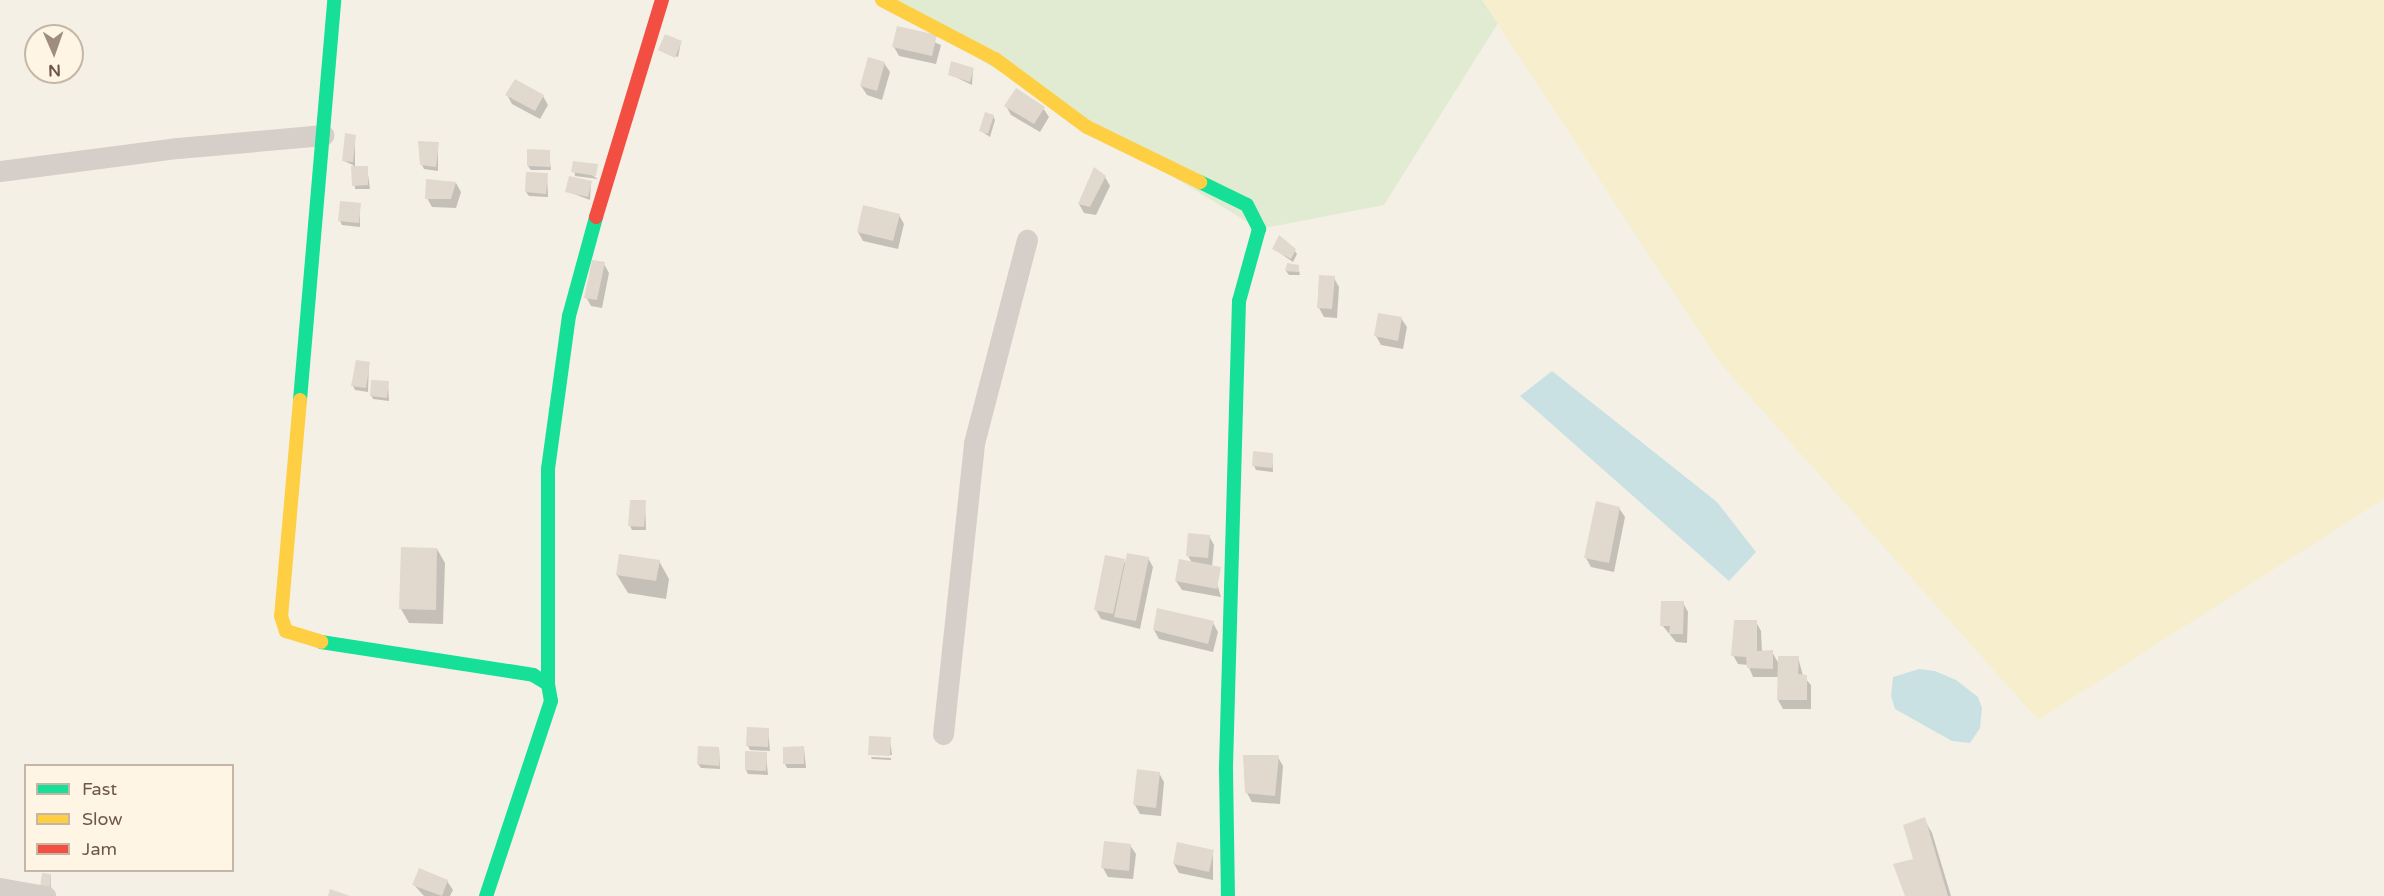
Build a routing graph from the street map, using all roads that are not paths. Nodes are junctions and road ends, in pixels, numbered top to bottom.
1 (334, 0) edge
2 (662, 0) edge
3 (882, 0) edge
4 (323, 135) junction
5 (0, 171) edge
6 (1027, 240) dead end
7 (548, 684) junction
8 (944, 734) dead end
9 (0, 888) edge
10 (45, 896) edge
11 (486, 896) edge
12 (1228, 896) edge

1 - 4 street
2 - 7 street
3 - 12 street
4 - 5 street
4 - 7 street
6 - 8 street
7 - 11 street
9 - 10 street

